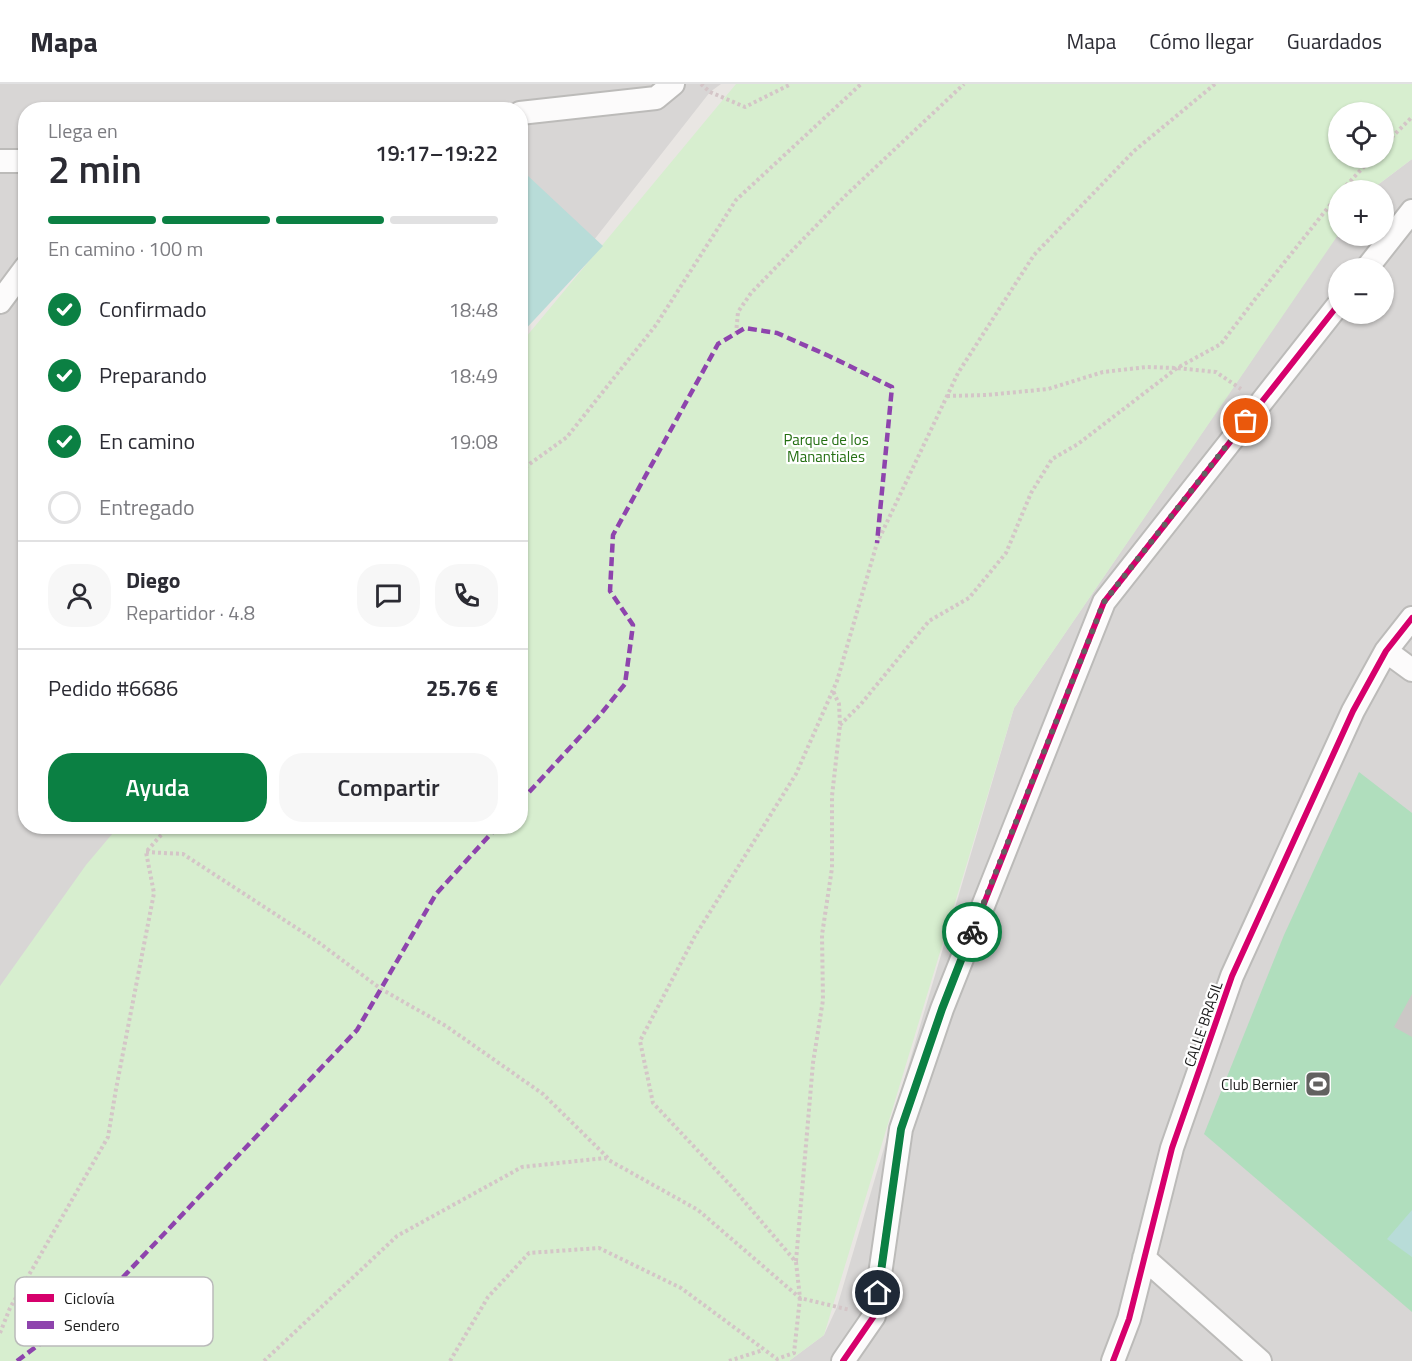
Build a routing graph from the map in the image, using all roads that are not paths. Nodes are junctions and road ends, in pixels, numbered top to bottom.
1 (673, 84) edge
2 (528, 112) edge
3 (0, 161) edge
4 (18, 161) edge
5 (1412, 211) edge
6 (1374, 258) edge
7 (18, 278) edge
8 (0, 302) edge
9 (1328, 318) edge
10 (1412, 618) edge
11 (1386, 651) junction
12 (1412, 670) edge
13 (1144, 1258) junction
14 (843, 1361) edge
15 (1113, 1361) edge
16 (1260, 1361) edge

1 - 2 street
3 - 4 street
5 - 6 street
7 - 8 street
9 - 14 street
10 - 11 street, CALLE BRASIL
11 - 12 street
11 - 13 street, CALLE BRASIL
13 - 15 street, CALLE BRASIL
13 - 16 street

